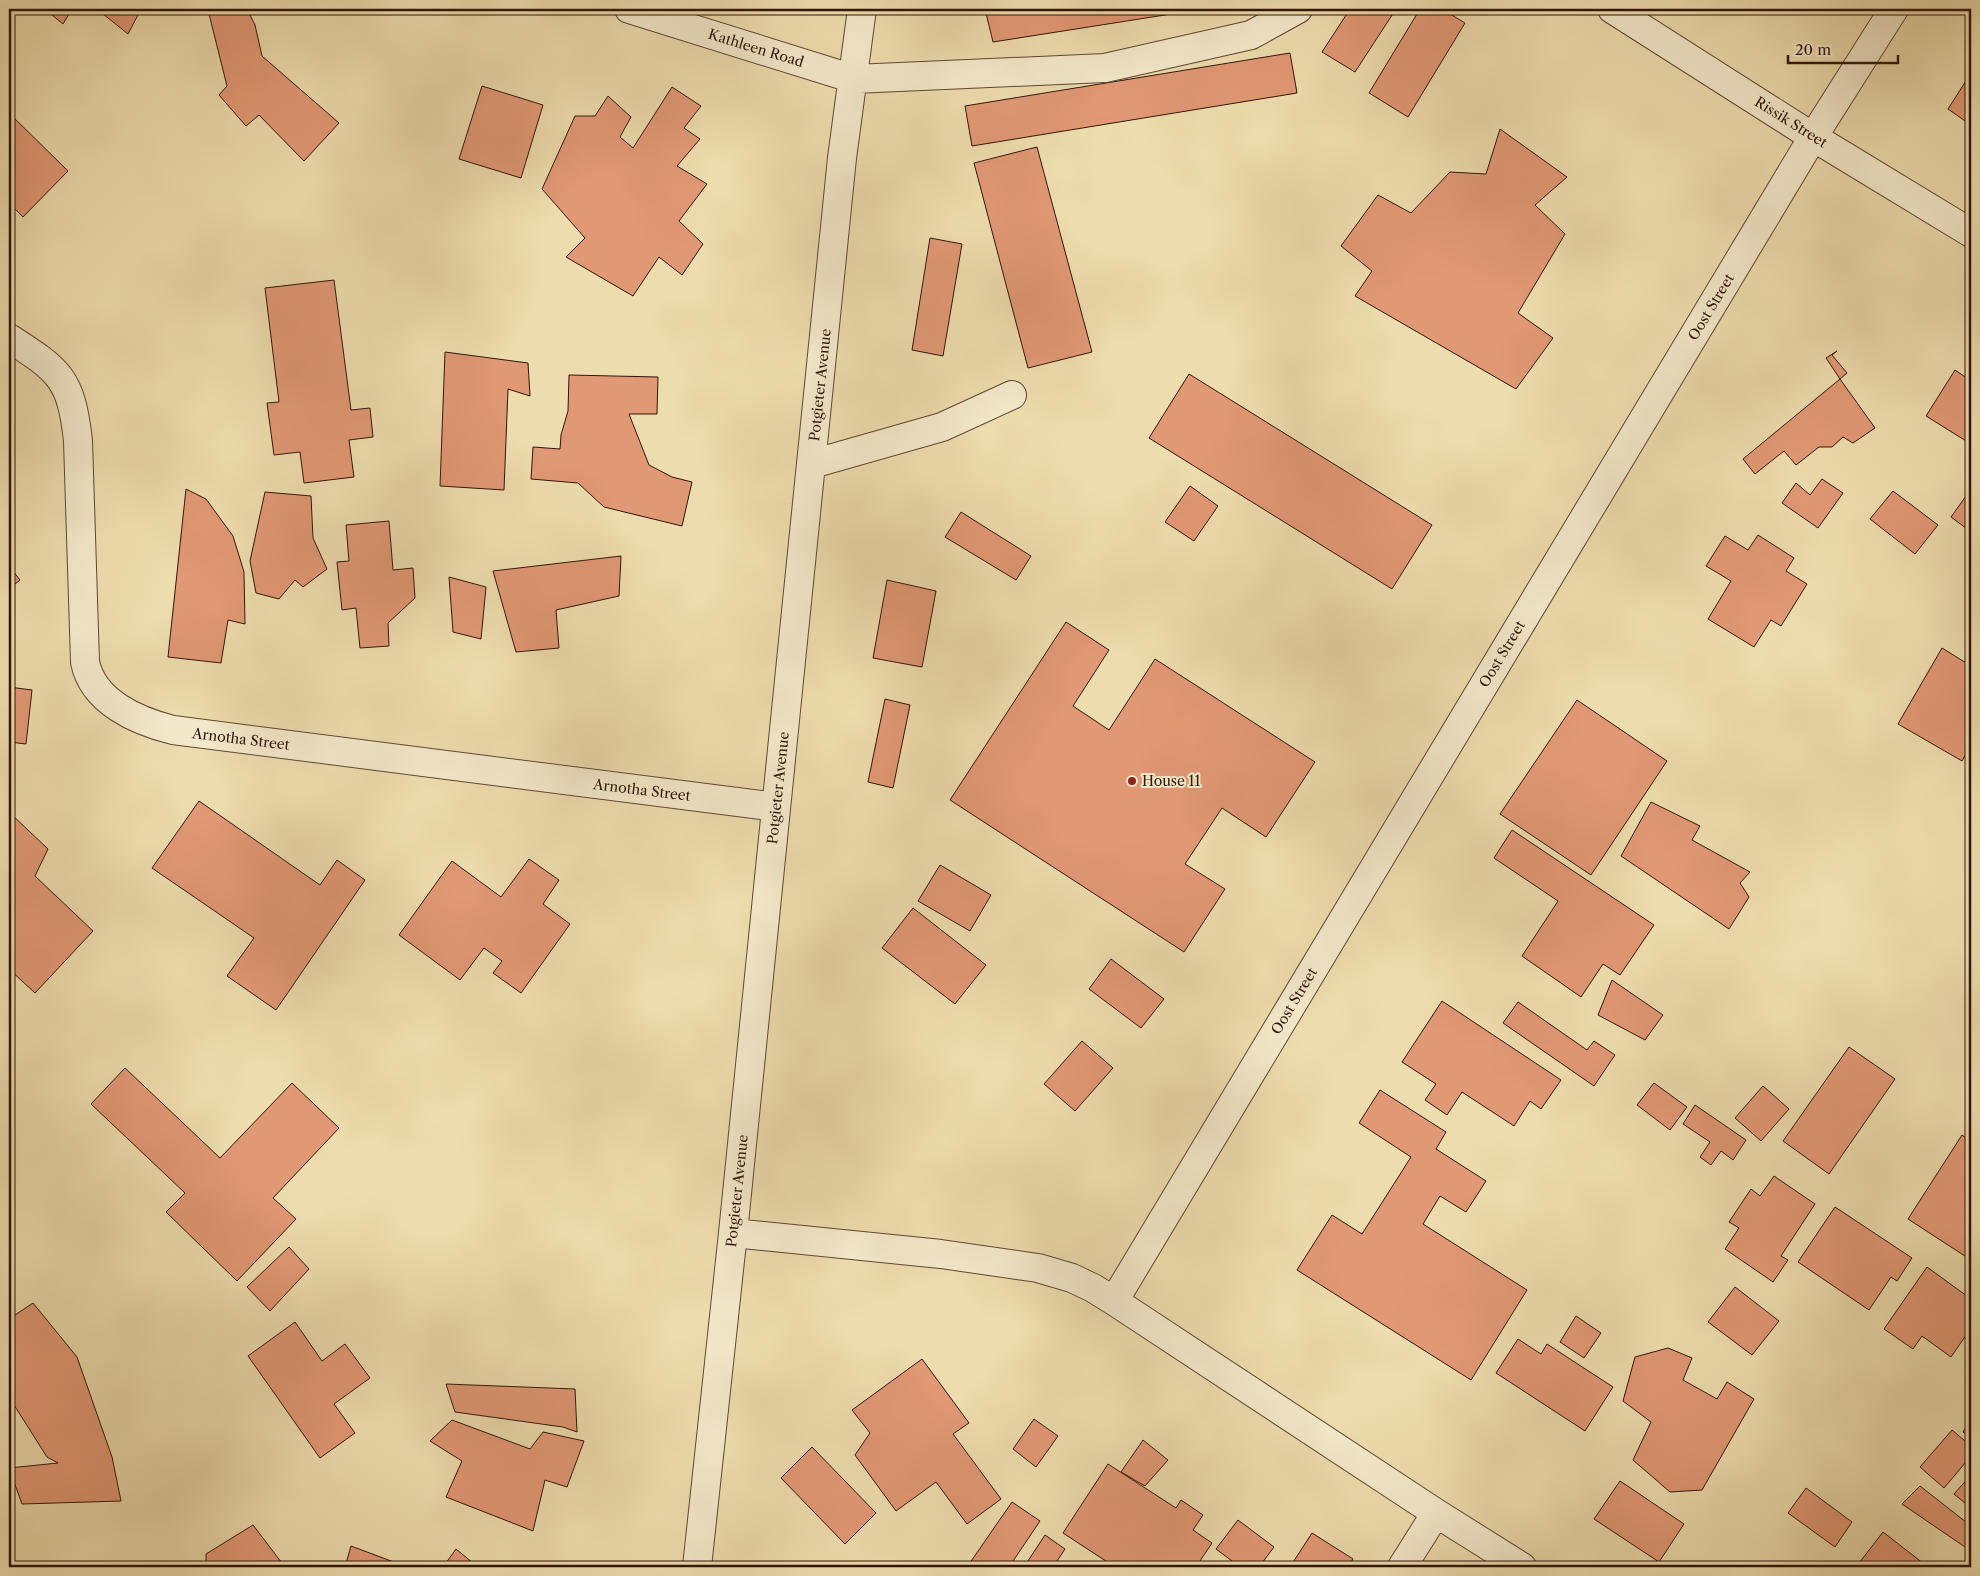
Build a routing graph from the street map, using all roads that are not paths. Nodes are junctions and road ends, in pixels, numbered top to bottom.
1 (629, 9) edge
2 (862, 9) edge
3 (1298, 9) edge
4 (1612, 9) edge
5 (1894, 9) edge
6 (854, 79) junction
7 (1813, 137) junction
8 (1971, 233) edge
9 (9, 338) edge
10 (1012, 395) dead end
11 (812, 464) junction
12 (776, 807) junction
13 (733, 1233) junction
14 (1114, 1301) junction
15 (1436, 1513) junction
16 (697, 1567) edge
17 (1402, 1567) edge
18 (1522, 1567) edge

1 - 6 street, Kathleen Road
2 - 6 street, Potgieter Avenue
3 - 6 street, Kathleen Road
4 - 7 street, Rissik Street
5 - 7 street, Oost Street
6 - 11 street, Potgieter Avenue
7 - 8 street, Rissik Street
7 - 14 street, Oost Street
9 - 12 street, Arnotha Street
10 - 11 street
11 - 12 street, Potgieter Avenue
12 - 13 street, Potgieter Avenue
13 - 14 street
13 - 16 street, Potgieter Avenue
14 - 15 street
15 - 17 street
15 - 18 street

